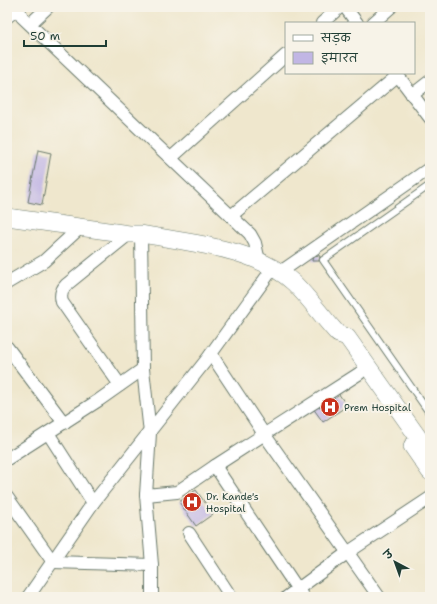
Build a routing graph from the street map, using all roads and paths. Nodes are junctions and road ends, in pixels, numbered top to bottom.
1 (48, 7) edge
2 (340, 7) edge
3 (345, 7) edge
4 (391, 7) edge
5 (18, 8) edge
6 (7, 17) edge
7 (323, 22) edge
8 (356, 22) edge
9 (375, 22) edge
10 (30, 24) junction
11 (285, 56) edge
12 (396, 74) edge
13 (430, 81) edge
14 (412, 94) junction
15 (430, 118) edge
16 (171, 158) junction
17 (430, 168) edge
18 (430, 185) edge
19 (7, 216) edge
20 (231, 216) junction
21 (82, 226) junction
22 (135, 234) junction
23 (270, 267) junction
24 (7, 283) edge
25 (338, 334) junction
26 (7, 347) edge
27 (211, 354) junction
28 (143, 369) junction
29 (360, 373) junction
30 (120, 385) junction
31 (430, 414) edge
32 (64, 423) junction
33 (48, 433) junction
34 (150, 433) junction
35 (264, 434) junction
36 (430, 454) edge
37 (7, 459) edge
38 (215, 466) junction
39 (430, 472) edge
40 (146, 495) junction
41 (7, 497) edge
42 (430, 498) edge
43 (93, 503) junction
44 (189, 533) dead end
45 (347, 553) junction
46 (53, 562) junction
47 (152, 565) junction
48 (300, 593) edge
49 (28, 597) edge
50 (152, 597) edge
51 (231, 597) edge
52 (287, 597) edge
53 (379, 597) edge

1 - 10 street
2 - 7 street
3 - 8 street
4 - 9 street
5 - 6 street
5 - 10 street
10 - 16 street
11 - 16 street
12 - 14 street
12 - 20 street
13 - 14 street
14 - 15 street
16 - 20 street
17 - 23 street
18 - 31 lane
19 - 21 street
20 - 23 street
21 - 22 street
21 - 24 street
22 - 23 street
22 - 28 street
22 - 30 street
23 - 25 street
23 - 27 street
25 - 29 street
25 - 36 street
26 - 32 street
27 - 34 street
27 - 35 street
28 - 30 street
28 - 34 street
29 - 35 street
29 - 39 street
30 - 32 street
32 - 33 street
33 - 37 street
33 - 43 street
34 - 40 street
34 - 43 street
35 - 38 street
35 - 45 street
38 - 40 street
38 - 48 street
40 - 47 street
41 - 46 street
42 - 45 street
43 - 46 street
44 - 51 street
45 - 48 street
45 - 53 street
46 - 47 street
46 - 49 street
47 - 50 street
48 - 52 street

